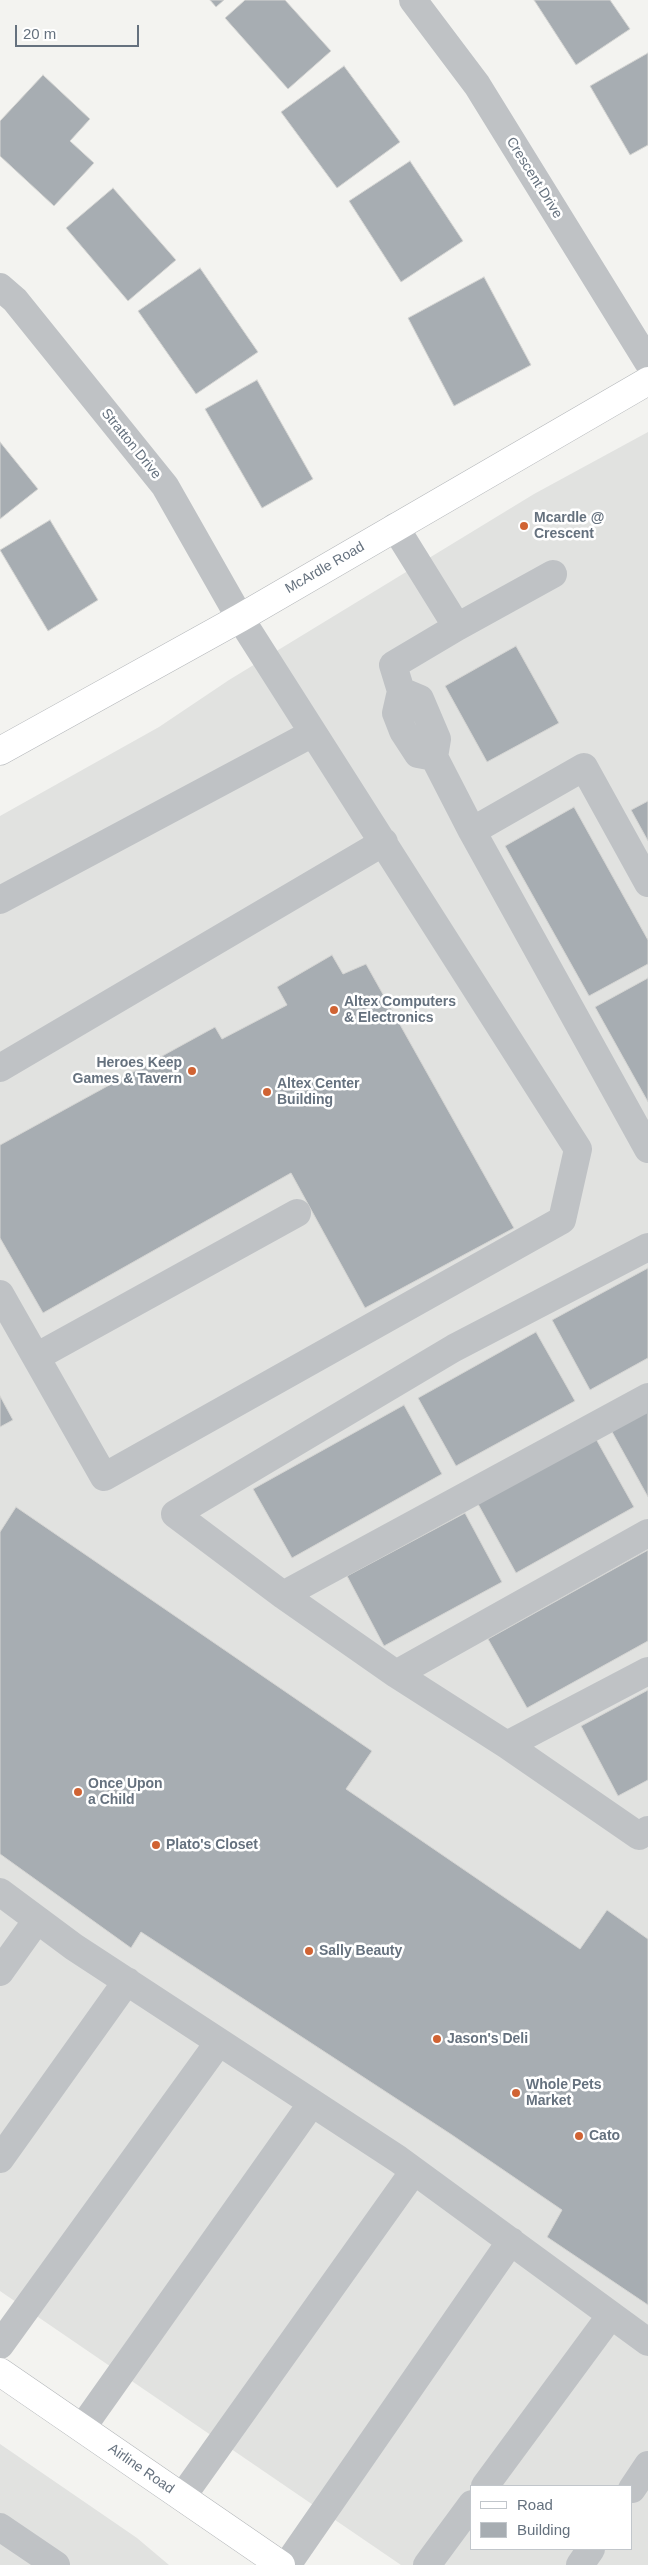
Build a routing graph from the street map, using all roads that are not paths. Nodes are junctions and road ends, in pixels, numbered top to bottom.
1 (413, 0) edge
2 (0, 287) edge
3 (648, 362) edge
4 (648, 381) edge
5 (395, 528) junction
6 (553, 574) dead end
7 (240, 618) junction
8 (457, 627) junction
9 (313, 733) junction
10 (0, 751) edge
11 (472, 831) junction
12 (384, 842) junction
13 (648, 883) edge
14 (0, 900) edge
15 (0, 1068) edge
16 (648, 1149) edge
17 (297, 1212) dead end
18 (648, 1247) edge
19 (0, 1294) edge
20 (36, 1357) junction
21 (648, 1397) edge
22 (648, 1533) edge
23 (283, 1595) junction
24 (648, 1671) edge
25 (396, 1674) junction
26 (507, 1746) junction
27 (645, 1836) edge
28 (0, 1892) edge
29 (38, 1920) junction
30 (0, 1972) edge
31 (127, 1981) junction
32 (219, 2042) junction
33 (312, 2103) junction
34 (0, 2159) edge
35 (414, 2170) junction
36 (511, 2241) junction
37 (611, 2315) junction
38 (648, 2342) edge
39 (0, 2345) edge
40 (0, 2372) edge
41 (82, 2428) junction
42 (648, 2465) edge
43 (486, 2485) edge
44 (633, 2488) edge
45 (182, 2497) junction
46 (470, 2507) edge
47 (0, 2527) edge
48 (590, 2550) edge
49 (56, 2565) edge
50 (281, 2565) edge
51 (288, 2565) edge
52 (427, 2565) edge
53 (580, 2565) edge

1 - 3 street, Crescent Drive
2 - 7 street, Stratton Drive
4 - 5 main road, McArdle Road
5 - 7 main road, McArdle Road
5 - 8 street
6 - 8 street
7 - 9 street, Stratton Drive
7 - 10 main road, McArdle Road
8 - 11 street
9 - 12 street, Stratton Drive
9 - 14 street
11 - 13 street
11 - 16 street
12 - 15 street
12 - 20 street, Stratton Drive
17 - 20 street
18 - 23 street
19 - 20 street
21 - 23 street
22 - 25 street
23 - 25 street
24 - 26 street
25 - 26 street
26 - 27 street
28 - 29 street
29 - 30 street
29 - 31 street
31 - 32 street
31 - 34 street
32 - 33 street
32 - 39 street
33 - 35 street
33 - 41 street
35 - 36 street
35 - 45 street
36 - 37 street
36 - 51 street
37 - 38 street
37 - 43 street
40 - 41 main road, Airline Road
41 - 45 main road, Airline Road
42 - 44 street
45 - 50 main road, Airline Road
46 - 52 street
47 - 49 street
48 - 53 street

